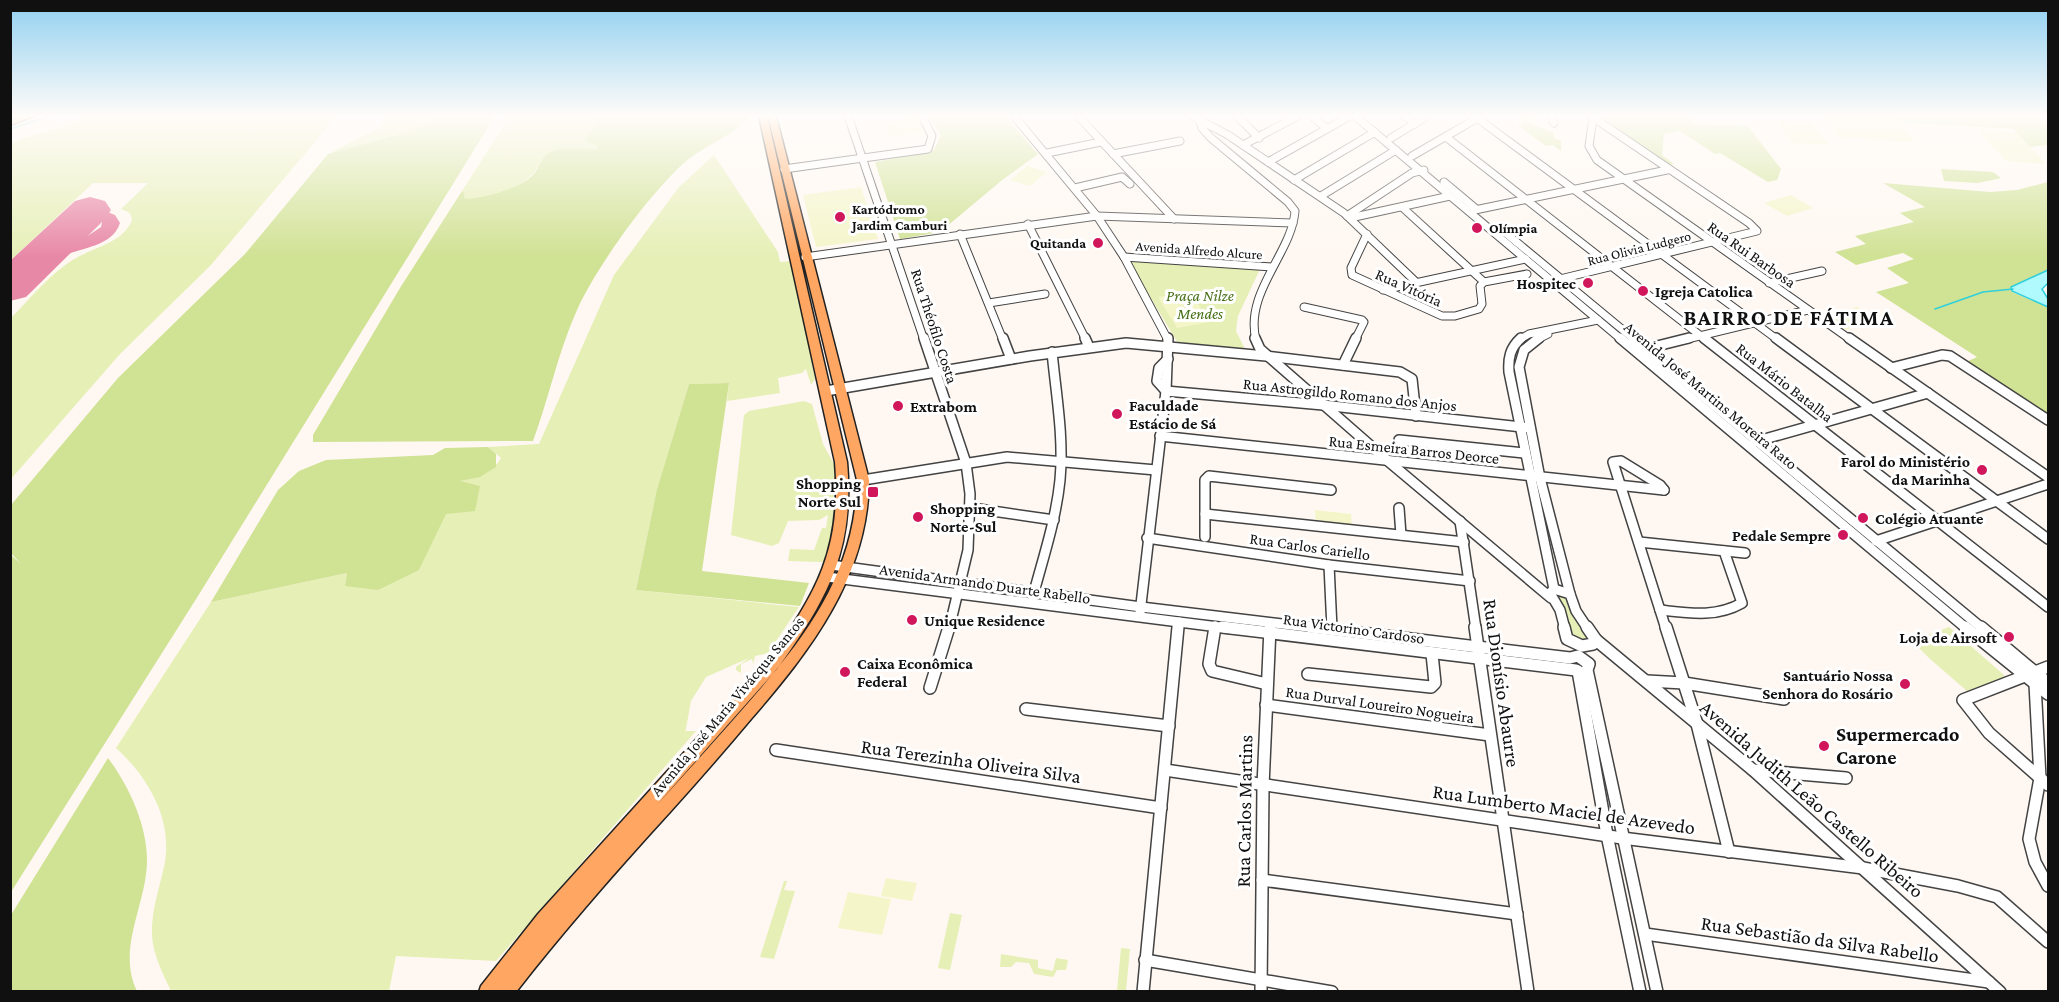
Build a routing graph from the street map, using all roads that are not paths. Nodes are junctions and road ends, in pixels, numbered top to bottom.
1 (774, 163) edge
2 (783, 163) edge
3 (829, 163) edge
4 (865, 163) edge
5 (1055, 163) edge
6 (1121, 163) edge
7 (1240, 163) edge
8 (1269, 163) edge
9 (1323, 163) edge
10 (1375, 163) edge
11 (1411, 163) edge
12 (1420, 163) edge
13 (1479, 163) edge
14 (1540, 163) edge
15 (1601, 163) edge
16 (1657, 163) edge
17 (784, 169) junction
18 (1419, 170) junction
19 (1667, 170) junction
20 (1430, 171) junction
21 (1623, 179) junction
22 (1294, 180) junction
23 (1130, 184) dead end
24 (1075, 188) junction
25 (1575, 189) junction
26 (1321, 196) junction
27 (1450, 196) junction
28 (1526, 199) junction
29 (1402, 207) junction
30 (1473, 210) junction
31 (1096, 216) junction
32 (1349, 217) junction
33 (1174, 219) junction
34 (1293, 223) junction
35 (1028, 224) junction
36 (960, 234) junction
37 (1367, 234) junction
38 (892, 243) junction
39 (1712, 243) junction
40 (1662, 255) junction
41 (805, 256) junction
42 (1124, 257) junction
43 (1526, 259) junction
44 (1612, 266) junction
45 (1272, 267) junction
46 (1822, 270) dead end
47 (1471, 271) junction
48 (1527, 274) dead end
49 (1560, 279) junction
50 (1416, 282) junction
51 (1484, 282) junction
52 (1769, 283) junction
53 (1383, 290) junction
54 (1045, 294) dead end
55 (989, 303) junction
56 (1304, 307) dead end
57 (1808, 310) junction
58 (1598, 320) junction
59 (1755, 324) junction
60 (1556, 330) junction
61 (1702, 336) junction
62 (1169, 346) junction
63 (1089, 347) junction
64 (1633, 349) junction
65 (1646, 350) junction
66 (1052, 352) junction
67 (1266, 356) junction
68 (1011, 359) junction
69 (1344, 365) junction
70 (1891, 368) junction
71 (934, 372) junction
72 (839, 388) junction
73 (826, 391) junction
74 (1166, 392) junction
75 (1928, 393) junction
76 (1323, 405) junction
77 (1872, 409) junction
78 (1416, 416) junction
79 (2049, 420) edge
80 (1816, 425) junction
81 (1520, 427) junction
82 (1530, 428) junction
83 (1160, 436) junction
84 (1399, 440) dead end
85 (1751, 443) junction
86 (1524, 453) junction
87 (1061, 460) junction
88 (1388, 461) junction
89 (966, 462) junction
90 (1156, 470) junction
91 (1529, 477) junction
92 (2049, 477) edge
93 (1540, 478) junction
94 (862, 480) junction
95 (2049, 484) edge
96 (1622, 486) junction
97 (1331, 490) dead end
98 (1997, 501) junction
99 (972, 508) junction
100 (1399, 508) dead end
101 (1205, 514) junction
102 (1938, 519) junction
103 (1054, 520) junction
104 (1460, 521) junction
105 (1401, 535) junction
106 (1205, 537) dead end
107 (1147, 538) junction
108 (2049, 538) edge
109 (1876, 541) junction
110 (1464, 542) junction
111 (1639, 542) junction
112 (1724, 551) junction
113 (1745, 553) dead end
114 (1329, 565) junction
115 (836, 572) junction
116 (1470, 581) junction
117 (960, 589) junction
118 (1034, 592) junction
119 (1552, 594) junction
120 (1570, 594) junction
121 (1031, 604) junction
122 (1141, 607) junction
123 (2049, 607) edge
124 (1660, 610) junction
125 (1140, 618) junction
126 (1179, 622) junction
127 (1215, 626) junction
128 (1270, 627) junction
129 (1332, 628) junction
130 (1568, 639) junction
131 (1596, 640) junction
132 (1478, 646) junction
133 (1582, 646) junction
134 (1432, 654) junction
135 (1571, 657) junction
136 (1480, 660) junction
137 (2049, 667) edge
138 (1578, 670) junction
139 (1308, 674) dead end
140 (2032, 678) junction
141 (1647, 681) junction
142 (1684, 683) junction
143 (1267, 684) junction
144 (2049, 685) edge
145 (930, 688) dead end
146 (2049, 694) edge
147 (1784, 699) dead end
148 (1266, 705) junction
149 (1026, 709) dead end
150 (1697, 724) junction
151 (1169, 726) junction
152 (1490, 735) junction
153 (776, 750) dead end
154 (1165, 770) junction
155 (1753, 770) junction
156 (1846, 778) dead end
157 (2044, 782) edge
158 (1263, 786) junction
159 (1161, 808) junction
160 (1503, 820) junction
161 (1607, 835) junction
162 (1622, 838) junction
163 (1729, 852) junction
164 (1863, 868) junction
165 (1262, 880) junction
166 (2049, 886) edge
167 (1517, 914) junction
168 (1645, 934) junction
169 (2049, 942) edge
170 (1145, 960) junction
171 (1989, 982) junction
172 (1261, 986) edge
173 (487, 992) edge
174 (505, 992) edge
175 (1143, 992) edge
176 (1332, 992) edge
177 (1528, 992) edge
178 (1640, 992) edge
179 (1657, 992) edge
180 (2000, 992) edge

1 - 73 main road, Avenida José Maria Vivácqua Santos
2 - 17 main road, Avenida José Maria Vivácqua Santos
3 - 17 street
4 - 38 street, Rua Théofilo Costa
5 - 24 street
6 - 33 street
7 - 34 street
8 - 22 street
9 - 22 street
10 - 26 street
11 - 18 street, Avenida José Martins Moreira Rato
12 - 20 street, Avenida José Martins Moreira Rato
13 - 28 street, Rua Mário Batalha
14 - 25 street
15 - 21 street, Rua Rui Barbosa
16 - 19 street
17 - 41 main road, Avenida José Maria Vivácqua Santos
18 - 20 street
18 - 27 street, Avenida José Martins Moreira Rato
18 - 32 street
19 - 21 street
19 - 39 street, Rua Olivia Ludgero
20 - 30 street, Avenida José Martins Moreira Rato
21 - 25 street
21 - 39 street, Rua Rui Barbosa
22 - 26 street
23 - 24 street
24 - 31 street
25 - 28 street
25 - 40 street
26 - 32 street
27 - 29 street
27 - 30 street, Avenida José Martins Moreira Rato
28 - 30 street
28 - 44 street, Rua Mário Batalha
29 - 32 street
29 - 47 street
30 - 43 street, Avenida José Martins Moreira Rato
30 - 49 street, Avenida José Martins Moreira Rato
31 - 33 street
31 - 35 street
31 - 42 street
32 - 37 street
33 - 34 street
34 - 45 street
35 - 36 street
35 - 63 street
36 - 38 street
36 - 55 street
37 - 50 street
37 - 53 street, Rua Vitória
38 - 41 street
38 - 71 street, Rua Théofilo Costa
39 - 40 street, Rua Olivia Ludgero
39 - 52 street, Rua Rui Barbosa
40 - 44 street, Rua Olivia Ludgero
40 - 59 street
41 - 72 main road, Avenida José Maria Vivácqua Santos
42 - 45 street, Avenida Alfredo Alcure
42 - 62 street
43 - 47 street
43 - 58 street, Avenida José Martins Moreira Rato
44 - 49 street, Rua Olivia Ludgero
44 - 61 street, Rua Mário Batalha
45 - 67 street
46 - 52 street
47 - 50 street
47 - 51 street
48 - 51 street
49 - 65 street, Avenida José Martins Moreira Rato
50 - 53 street
51 - 53 street, Rua Vitória
52 - 57 street, Rua Rui Barbosa
54 - 55 street
55 - 68 street
56 - 69 street
57 - 59 street
57 - 70 street, Rua Rui Barbosa
58 - 60 street
58 - 64 street, Avenida José Martins Moreira Rato
59 - 61 street
59 - 77 street
60 - 81 street
60 - 82 street, Avenida Judith Leão Castello Ribeiro
61 - 65 street
61 - 80 street, Rua Mário Batalha
62 - 63 street
62 - 67 street
62 - 74 street
63 - 66 street
64 - 65 street
64 - 85 street, Avenida José Martins Moreira Rato
65 - 85 street, Avenida José Martins Moreira Rato
66 - 68 street
66 - 87 street
67 - 69 street
67 - 76 street
68 - 71 street
69 - 78 street
70 - 75 street, Rua Rui Barbosa
70 - 79 street
71 - 72 street
71 - 89 street, Rua Théofilo Costa
72 - 73 street
72 - 94 main road, Avenida José Maria Vivácqua Santos
73 - 115 main road, Avenida José Maria Vivácqua Santos
74 - 76 street, Rua Astrogildo Romano dos Anjos
74 - 83 street
75 - 77 street
75 - 92 street, Rua Rui Barbosa
76 - 78 street, Rua Astrogildo Romano dos Anjos
76 - 88 street
77 - 80 street
77 - 98 street
78 - 81 street, Rua Astrogildo Romano dos Anjos
80 - 85 street
80 - 102 street, Rua Mário Batalha
81 - 82 street, Rua Astrogildo Romano dos Anjos
81 - 86 street
82 - 93 street, Avenida Judith Leão Castello Ribeiro
83 - 88 street, Rua Esmeira Barros Deorce
83 - 90 street
84 - 86 street
85 - 109 street, Avenida José Martins Moreira Rato
85 - 140 street, Avenida José Martins Moreira Rato
86 - 91 street
87 - 89 street
87 - 90 street
87 - 103 street
88 - 91 street, Rua Esmeira Barros Deorce
88 - 104 street
89 - 94 street
89 - 99 street, Rua Théofilo Costa
90 - 107 street
91 - 93 street, Rua Esmeira Barros Deorce
91 - 119 street
93 - 96 street, Rua Esmeira Barros Deorce
93 - 120 street, Avenida Judith Leão Castello Ribeiro
94 - 115 main road, Avenida José Maria Vivácqua Santos
95 - 98 street
96 - 96 street, Rua Esmeira Barros Deorce
96 - 111 street
97 - 101 street
98 - 102 street
98 - 108 street
99 - 103 street
99 - 117 street, Rua Théofilo Costa
100 - 105 street
101 - 105 street
101 - 106 street
102 - 109 street
102 - 123 street, Rua Mário Batalha
103 - 118 street
104 - 110 street, Rua Dionísio Abaurre
104 - 119 street
105 - 110 street
107 - 114 street, Rua Carlos Cariello
107 - 122 street
109 - 140 street, Avenida José Martins Moreira Rato
110 - 116 street, Rua Dionísio Abaurre
111 - 112 street
111 - 124 street
112 - 113 street
112 - 124 street
114 - 116 street, Rua Carlos Cariello
114 - 129 street
115 - 117 street, Avenida Armando Duarte Rabello
115 - 173 main road, Avenida José Maria Vivácqua Santos
115 - 174 main road, Avenida José Maria Vivácqua Santos
116 - 132 street, Rua Dionísio Abaurre
117 - 118 street, Avenida Armando Duarte Rabello
117 - 121 street, Avenida Armando Duarte Rabello
117 - 145 street, Rua Théofilo Costa
118 - 121 street
118 - 122 street, Avenida Armando Duarte Rabello
119 - 120 street
119 - 130 street
120 - 131 street, Avenida Judith Leão Castello Ribeiro
121 - 125 street, Avenida Armando Duarte Rabello
122 - 125 street
122 - 128 street, Avenida Armando Duarte Rabello
124 - 142 street
125 - 126 street, Avenida Armando Duarte Rabello
126 - 127 street, Avenida Armando Duarte Rabello
126 - 151 street
127 - 128 street, Avenida Armando Duarte Rabello
127 - 143 street
128 - 129 street, Rua Victorino Cardoso
128 - 134 street, Rua Victorino Cardoso
128 - 143 street, Rua Carlos Martins
129 - 132 street, Rua Victorino Cardoso
130 - 133 street
130 - 135 street
131 - 133 street
131 - 141 street, Avenida Judith Leão Castello Ribeiro
132 - 135 street, Rua Victorino Cardoso
132 - 136 street, Rua Dionísio Abaurre
133 - 138 street
134 - 136 street, Rua Victorino Cardoso
134 - 139 street
135 - 138 street
136 - 138 street, Rua Victorino Cardoso
136 - 152 street, Rua Dionísio Abaurre
137 - 140 street
138 - 161 street
138 - 162 street
140 - 144 street
140 - 146 street, Avenida José Martins Moreira Rato
140 - 157 street
140 - 157 street
141 - 142 street
141 - 150 street, Avenida Judith Leão Castello Ribeiro
142 - 147 street
142 - 150 street
143 - 148 street, Rua Carlos Martins
148 - 152 street, Rua Durval Loureiro Nogueira
148 - 158 street, Rua Carlos Martins
149 - 151 street
150 - 155 street, Avenida Judith Leão Castello Ribeiro
150 - 163 street
151 - 154 street
152 - 160 street, Rua Dionísio Abaurre
153 - 159 street, Rua Terezinha Oliveira Silva
154 - 158 street, Rua Lumberto Maciel de Azevedo
154 - 159 street
155 - 156 street
155 - 164 street, Avenida Judith Leão Castello Ribeiro
157 - 166 street
158 - 160 street, Rua Lumberto Maciel de Azevedo
158 - 165 street, Rua Carlos Martins
159 - 170 street
160 - 161 street, Rua Lumberto Maciel de Azevedo
160 - 167 street, Rua Dionísio Abaurre
161 - 162 street, Rua Lumberto Maciel de Azevedo
161 - 178 street
162 - 163 street, Rua Lumberto Maciel de Azevedo
162 - 168 street
163 - 164 street, Rua Lumberto Maciel de Azevedo
164 - 169 street, Rua Lumberto Maciel de Azevedo
164 - 171 street, Avenida Judith Leão Castello Ribeiro
165 - 167 street
165 - 172 street, Rua Carlos Martins
167 - 177 street, Rua Dionísio Abaurre
168 - 171 street, Rua Sebastião da Silva Rabello
168 - 179 street
170 - 172 street
170 - 175 street
171 - 180 street, Avenida Judith Leão Castello Ribeiro
172 - 176 street

